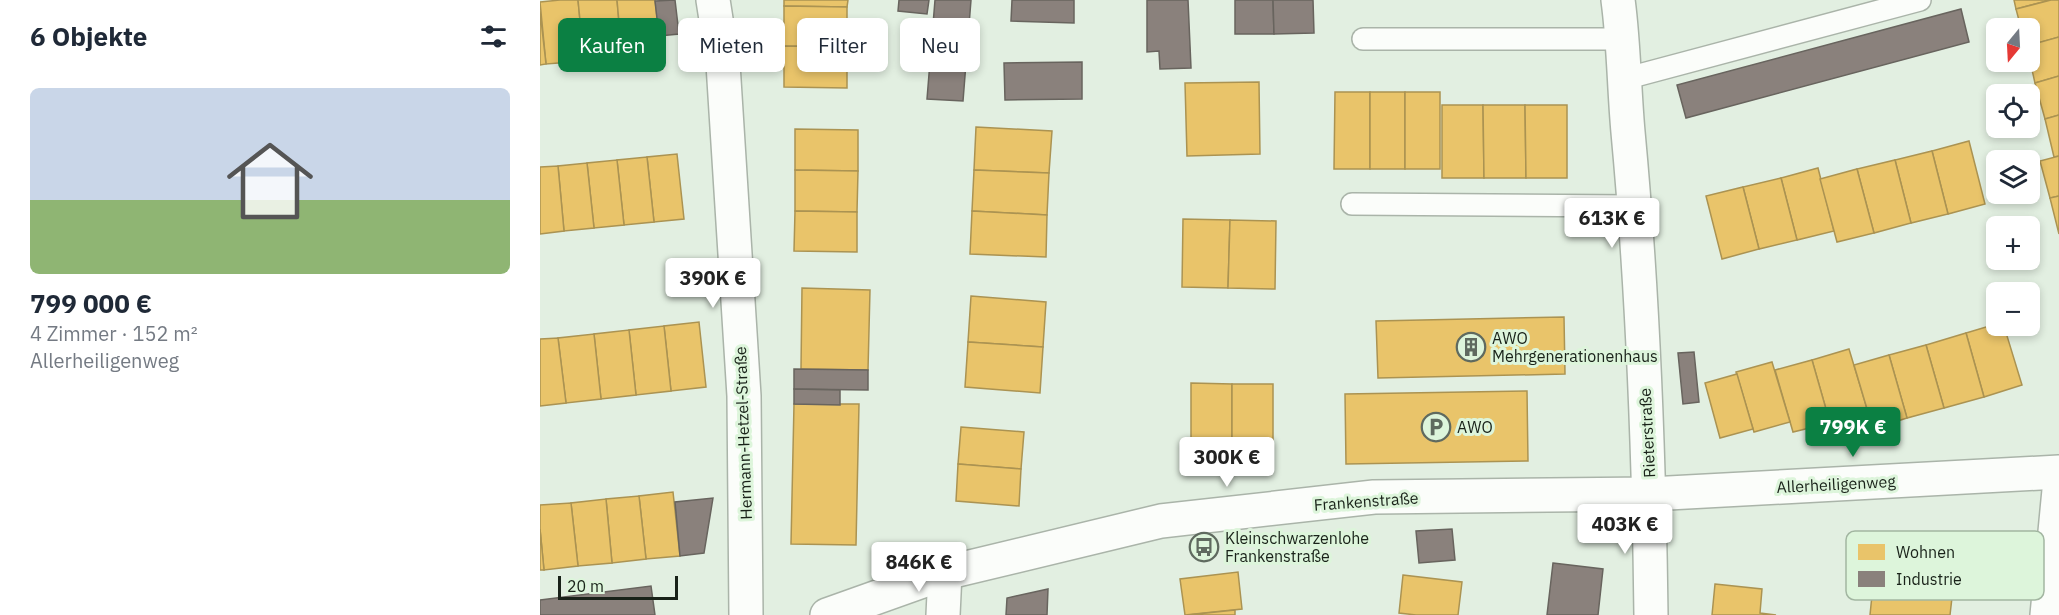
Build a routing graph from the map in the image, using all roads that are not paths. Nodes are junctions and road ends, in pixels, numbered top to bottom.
1 (713, 0) edge
2 (1618, 0) edge
3 (1920, 0) edge
4 (1363, 39) dead end
5 (1623, 39) junction
6 (1624, 79) junction
7 (1352, 204) dead end
8 (1635, 206) junction
9 (2059, 472) edge
10 (2059, 490) edge
11 (1650, 494) junction
12 (945, 573) junction
13 (746, 615) edge
14 (827, 615) edge
15 (944, 615) edge
16 (1651, 615) edge
17 (2047, 615) edge

1 - 13 street, Hermann-Hetzel-Straße
2 - 5 street, Rieterstraße
3 - 6 lane
4 - 5 lane
5 - 6 street, Rieterstraße
6 - 8 street, Rieterstraße
7 - 8 lane
8 - 11 street, Rieterstraße
9 - 11 street, Allerheiligenweg
10 - 17 street
11 - 12 street, Frankenstraße
11 - 16 street, Rieterstraße
12 - 14 street, Frankenstraße
12 - 15 street

